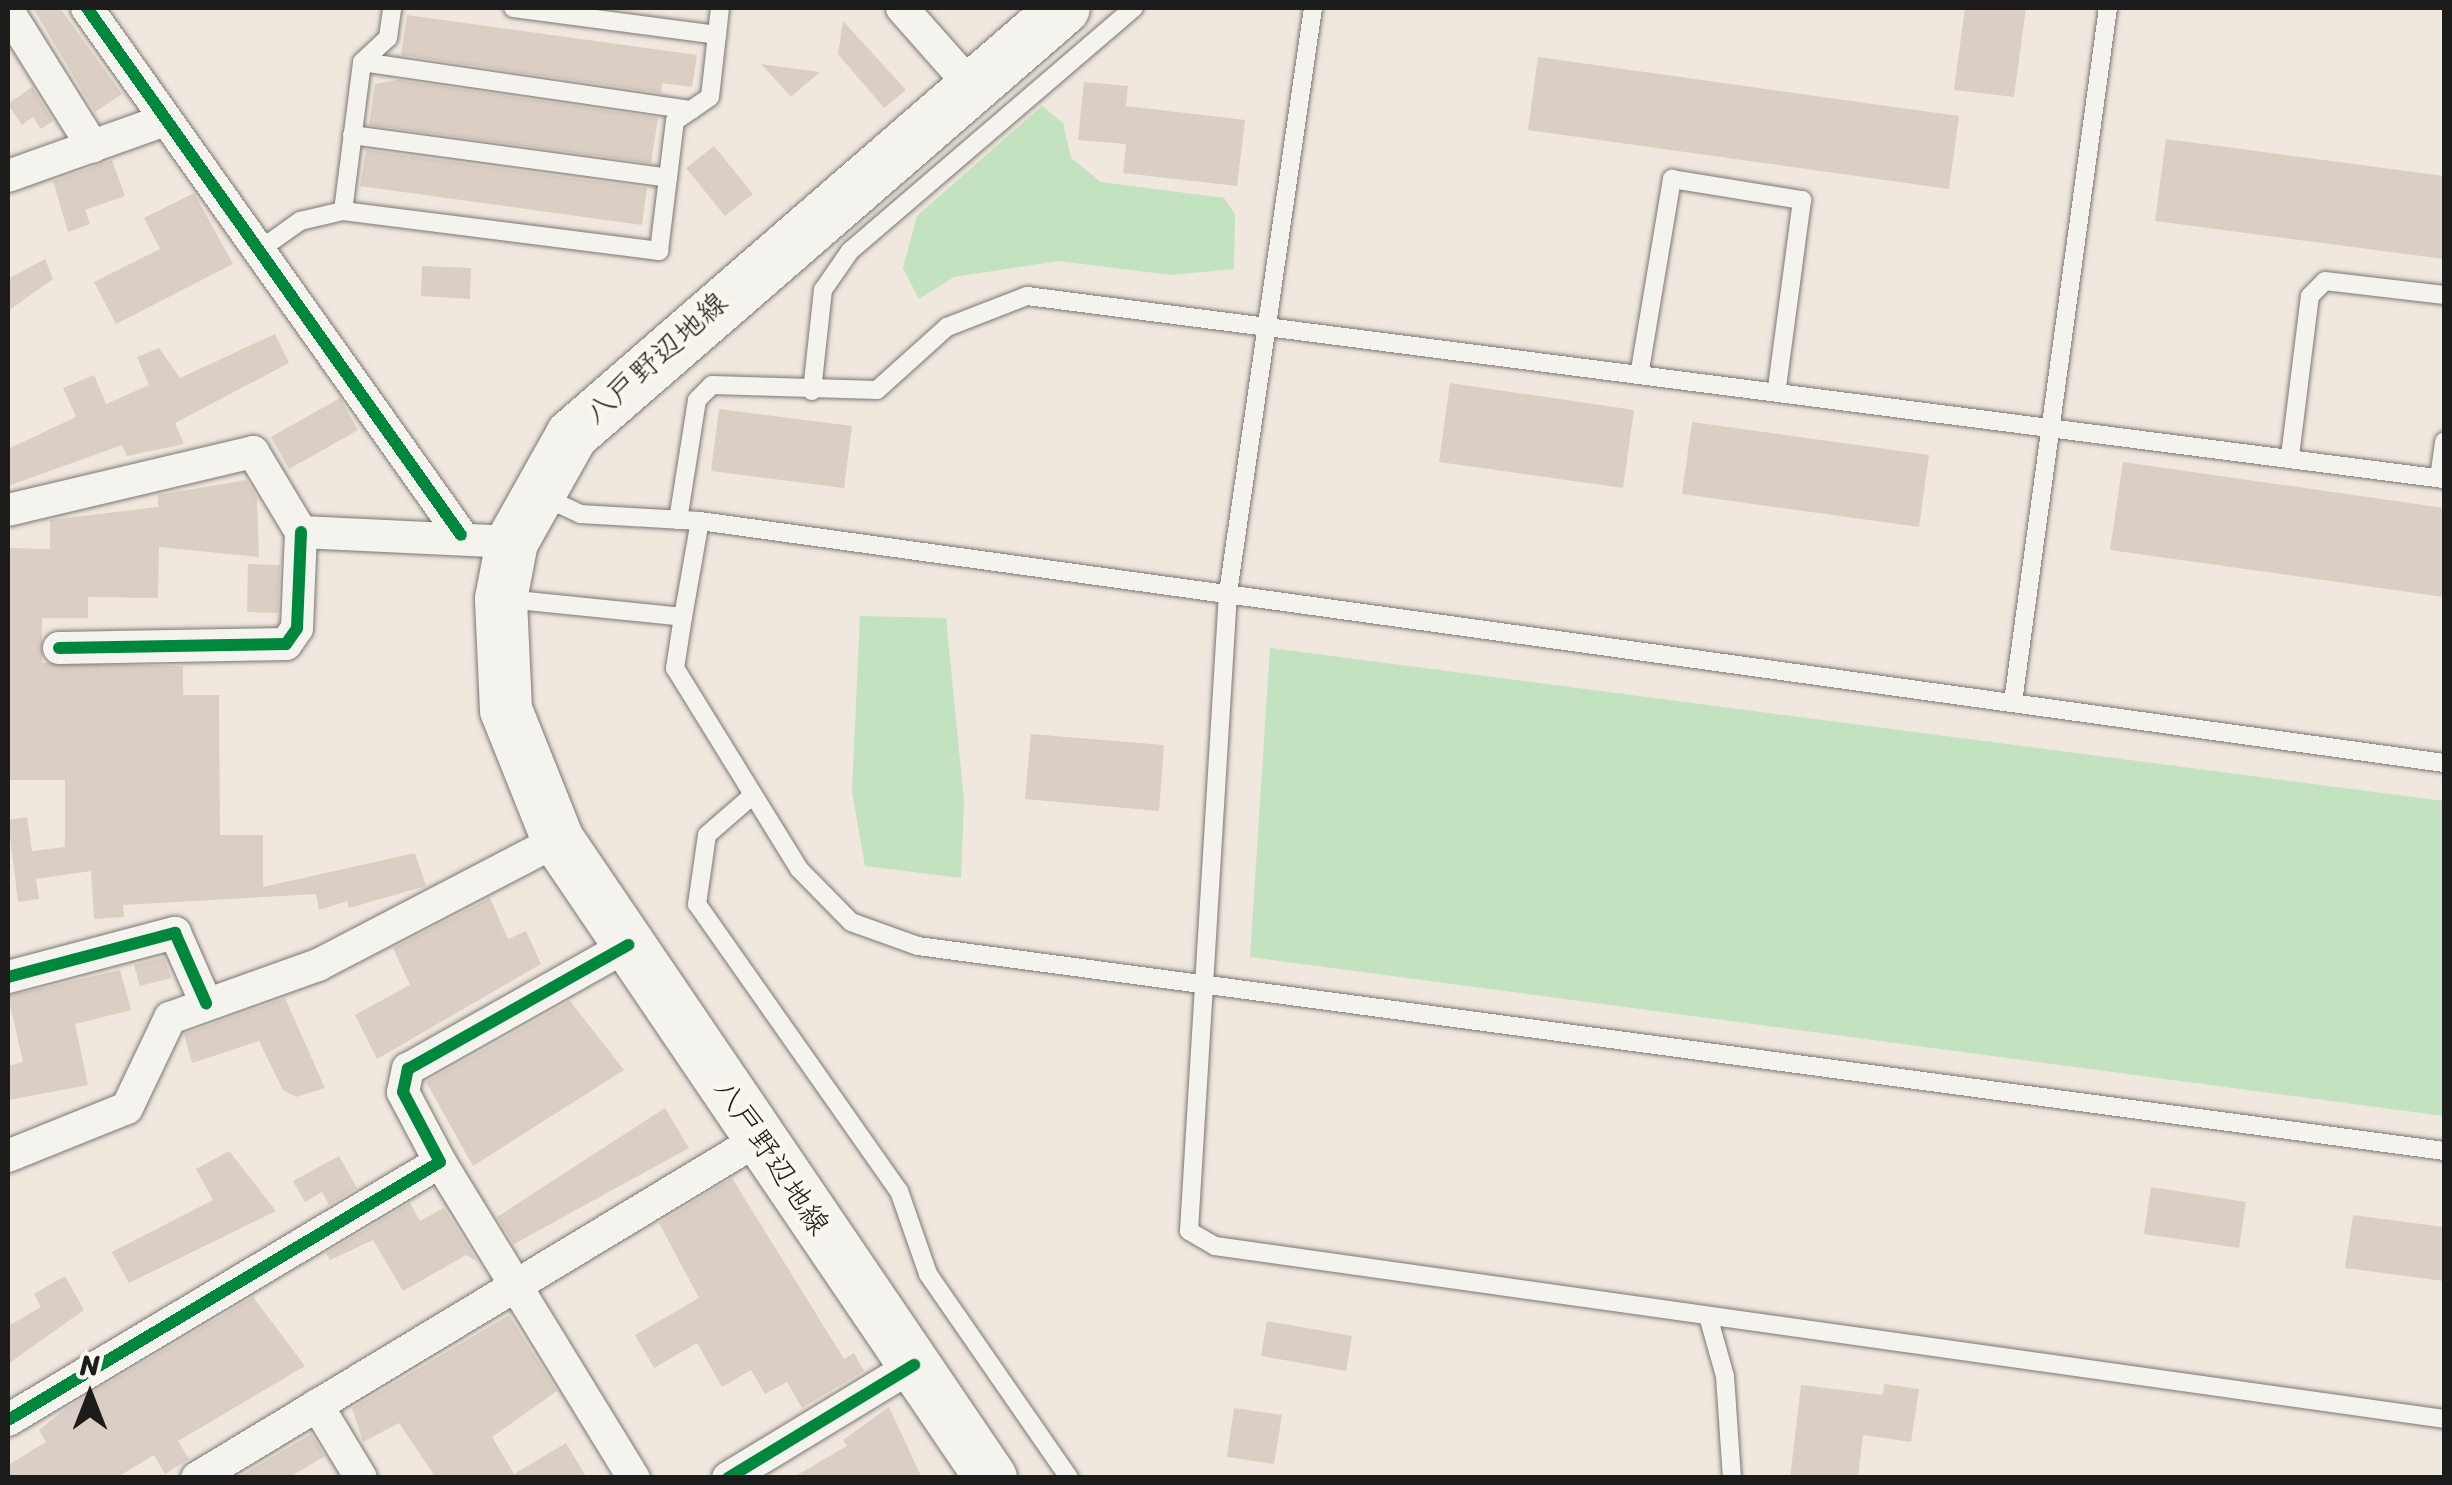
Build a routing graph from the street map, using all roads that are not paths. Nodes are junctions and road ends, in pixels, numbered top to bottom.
1 (87, 8) edge
2 (392, 8) edge
3 (513, 8) edge
4 (720, 8) edge
5 (902, 8) edge
6 (1064, 8) edge
7 (1134, 8) edge
8 (1313, 8) edge
9 (2108, 8) edge
10 (8, 11) edge
11 (717, 35) junction
12 (362, 62) junction
13 (972, 87) junction
14 (692, 110) junction
15 (164, 120) junction
16 (352, 134) junction
17 (93, 147) junction
18 (8, 176) edge
19 (668, 178) junction
20 (343, 211) junction
21 (258, 251) junction
22 (2444, 295) edge
23 (1268, 322) junction
24 (1640, 370) junction
25 (1777, 388) junction
26 (812, 391) junction
27 (2048, 422) junction
28 (2444, 442) edge
29 (2290, 456) junction
30 (2442, 479) edge
31 (534, 493) junction
32 (8, 510) edge
33 (678, 520) junction
34 (700, 521) junction
35 (301, 532) junction
36 (461, 536) junction
37 (512, 542) junction
38 (1228, 594) junction
39 (501, 598) junction
40 (683, 617) junction
41 (59, 648) dead end
42 (2013, 702) junction
43 (2444, 763) edge
44 (752, 794) junction
45 (558, 840) junction
46 (628, 944) junction
47 (8, 977) edge
48 (1208, 982) junction
49 (206, 1002) junction
50 (759, 1138) junction
51 (2444, 1152) edge
52 (8, 1156) edge
53 (440, 1162) junction
54 (519, 1286) junction
55 (1708, 1316) junction
56 (914, 1365) junction
57 (316, 1405) junction
58 (2444, 1419) edge
59 (8, 1420) edge
60 (197, 1478) edge
61 (361, 1478) edge
62 (634, 1478) edge
63 (728, 1478) edge
64 (991, 1478) edge
65 (1069, 1478) edge
66 (1732, 1478) edge

1 - 15 street
2 - 12 lane
3 - 11 lane
4 - 11 lane
5 - 13 street
6 - 13 main road, 八戸野辺地線
7 - 26 lane
8 - 23 lane
9 - 27 lane
10 - 17 street
11 - 14 lane
12 - 14 lane
12 - 16 lane
13 - 31 main road, 八戸野辺地線
14 - 19 lane
15 - 17 street
15 - 21 street
16 - 19 lane
16 - 20 lane
17 - 18 street
19 - 20 lane
20 - 21 lane
21 - 36 street
22 - 29 lane
23 - 24 lane
23 - 26 lane
23 - 38 lane
24 - 25 lane
24 - 25 lane
25 - 27 lane
26 - 33 lane
27 - 29 lane
27 - 42 lane
28 - 30 lane
29 - 30 lane
31 - 33 lane
31 - 37 main road, 八戸野辺地線
32 - 35 street
33 - 34 lane
34 - 38 lane
34 - 40 lane
35 - 36 street
35 - 41 street
36 - 37 street
37 - 39 main road, 八戸野辺地線
38 - 42 lane
38 - 48 lane
39 - 40 lane
39 - 45 main road, 八戸野辺地線
40 - 44 lane
42 - 43 lane
44 - 48 lane
44 - 65 lane
45 - 46 main road, 八戸野辺地線
45 - 49 street
46 - 50 main road, 八戸野辺地線
46 - 53 street
47 - 49 street
48 - 51 lane
48 - 55 lane
49 - 52 street
50 - 54 street
50 - 56 main road, 八戸野辺地線
53 - 54 street
53 - 59 street
54 - 57 street
54 - 62 street
55 - 58 lane
55 - 66 lane
56 - 63 street
56 - 64 main road, 八戸野辺地線
57 - 60 street
57 - 61 street

